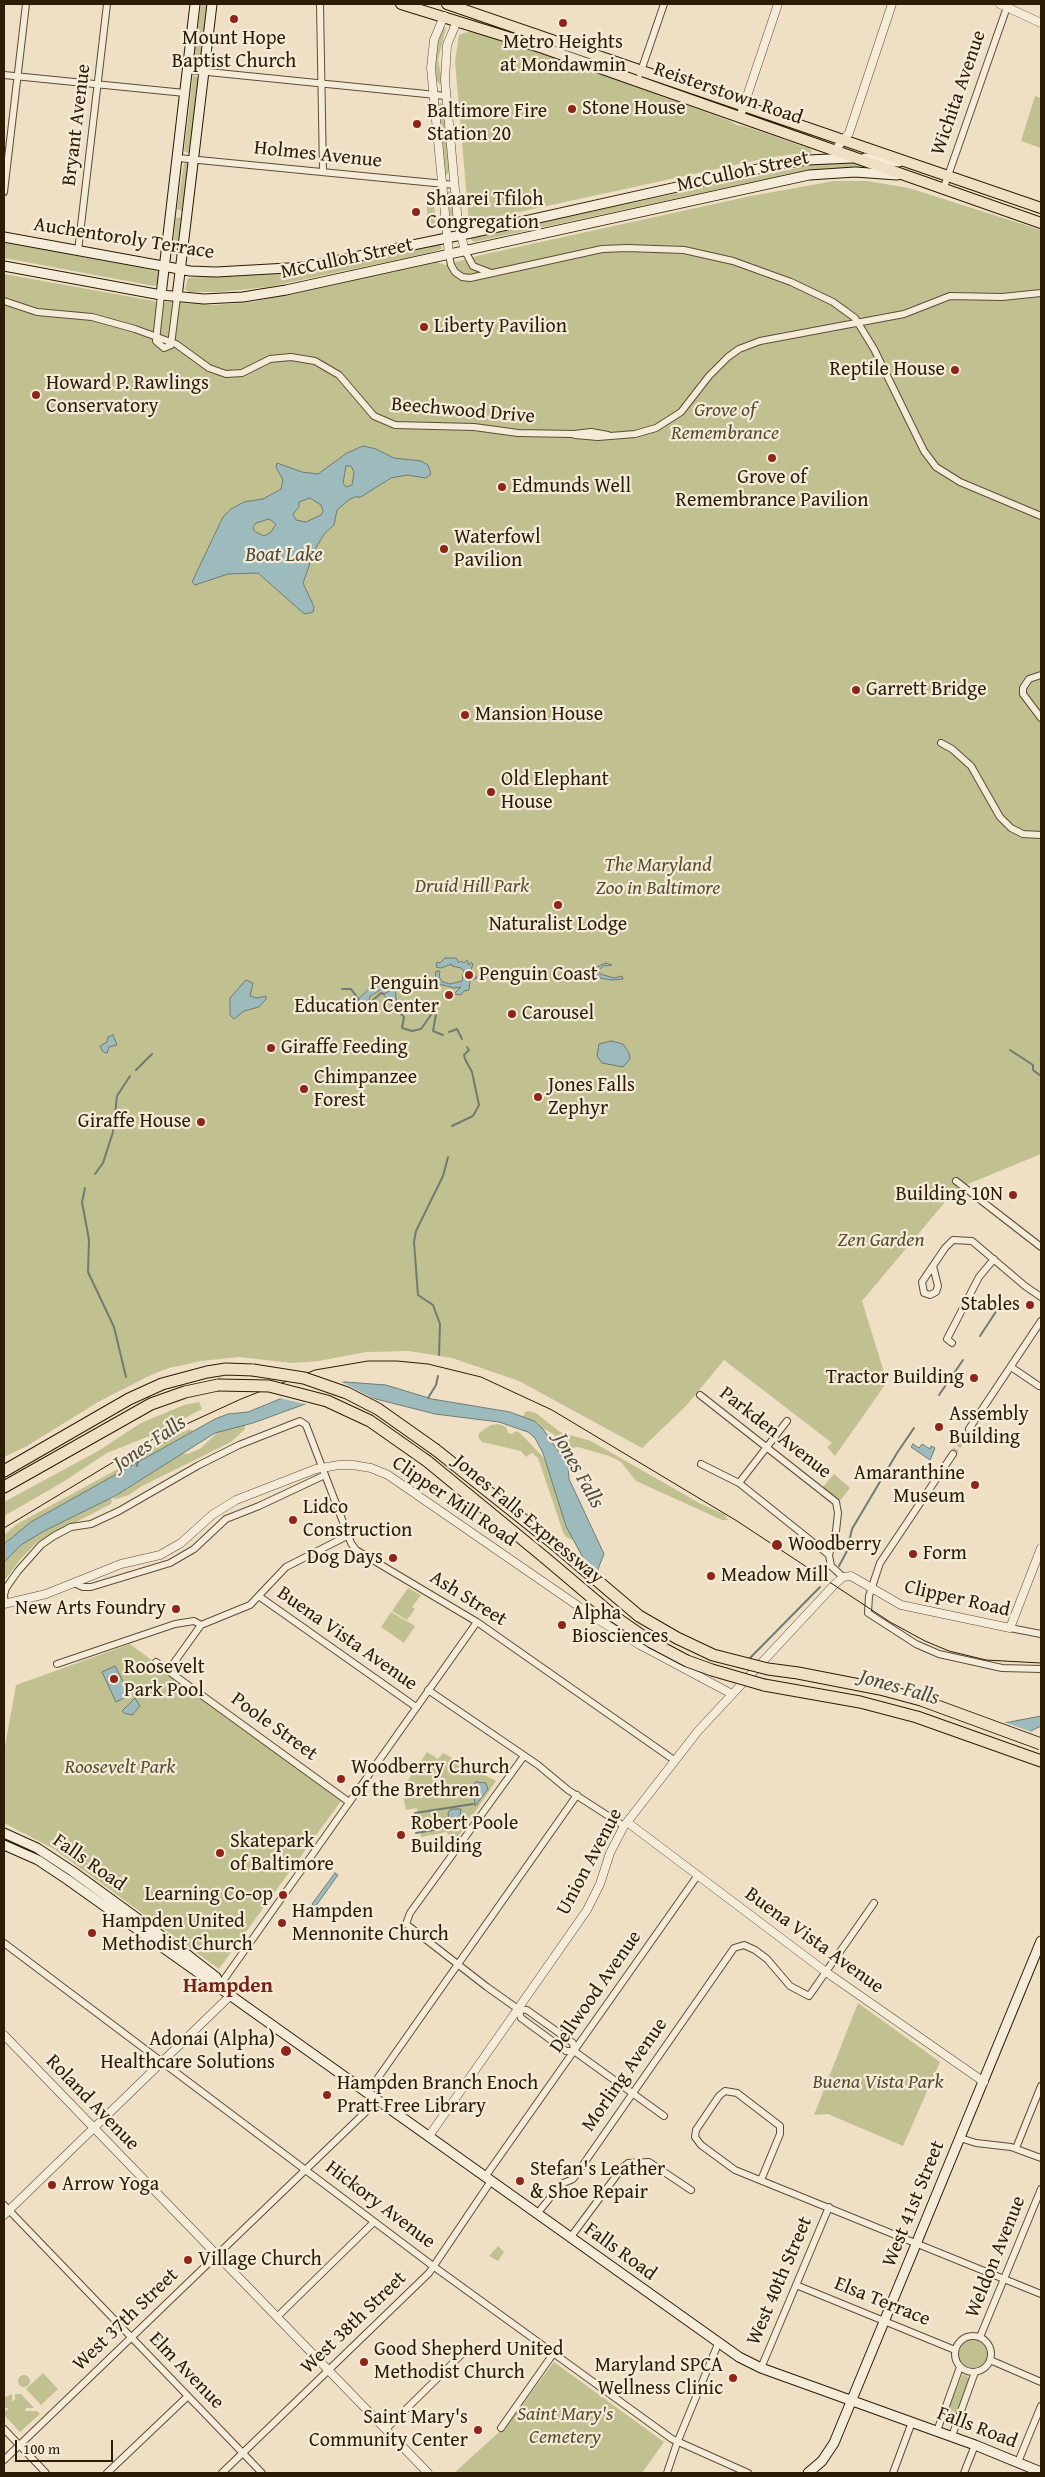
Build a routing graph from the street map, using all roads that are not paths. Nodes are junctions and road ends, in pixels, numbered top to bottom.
1 (26, 4) edge
2 (108, 4) edge
3 (195, 4) edge
4 (212, 4) edge
5 (320, 4) edge
6 (402, 4) edge
7 (451, 4) edge
8 (664, 4) edge
9 (778, 4) edge
10 (892, 4) edge
11 (1003, 5) edge
12 (468, 7) edge
13 (444, 16) junction
14 (457, 21) junction
15 (1041, 23) edge
16 (188, 70) junction
17 (641, 70) junction
18 (204, 72) junction
19 (4, 75) edge
20 (17, 76) junction
21 (638, 81) junction
22 (322, 83) junction
23 (98, 84) junction
24 (185, 93) junction
25 (433, 94) junction
26 (446, 96) junction
27 (743, 106) junction
28 (740, 116) junction
29 (4, 120) edge
30 (12, 121) junction
31 (844, 140) junction
32 (836, 149) junction
33 (178, 158) junction
34 (195, 158) junction
35 (858, 158) junction
36 (907, 162) junction
37 (323, 172) junction
38 (901, 175) junction
39 (948, 176) junction
40 (441, 184) junction
41 (455, 185) junction
42 (943, 190) junction
43 (4, 192) edge
44 (1041, 208) edge
45 (1041, 223) edge
46 (460, 236) junction
47 (4, 237) edge
48 (446, 238) junction
49 (78, 251) junction
50 (465, 251) junction
51 (449, 255) junction
52 (4, 266) edge
53 (165, 267) junction
54 (182, 270) junction
55 (495, 273) junction
56 (1041, 293) edge
57 (161, 295) junction
58 (177, 297) junction
59 (4, 301) edge
60 (858, 322) junction
61 (156, 336) junction
62 (172, 342) junction
63 (1041, 516) edge
64 (1041, 675) edge
65 (1041, 718) edge
66 (941, 743) dead end
67 (1041, 835) edge
68 (956, 1180) dead end
69 (1041, 1247) edge
70 (994, 1259) junction
71 (933, 1266) dead end
72 (1041, 1297) edge
73 (1041, 1320) edge
74 (952, 1343) dead end
75 (1011, 1367) junction
76 (1039, 1386) dead end
77 (700, 1395) dead end
78 (787, 1421) dead end
79 (970, 1428) tunnel mouth
80 (767, 1448) junction
81 (952, 1454) tunnel mouth
82 (701, 1464) dead end
83 (4, 1471) edge
84 (324, 1471) junction
85 (739, 1483) junction
86 (4, 1487) edge
87 (349, 1536) junction
88 (1041, 1548) edge
89 (829, 1554) junction
90 (838, 1572) junction
91 (74, 1583) junction
92 (872, 1590) junction
93 (260, 1597) junction
94 (4, 1604) edge
95 (477, 1622) junction
96 (201, 1625) junction
97 (1010, 1628) junction
98 (1041, 1634) edge
99 (156, 1662) dead end
100 (57, 1664) dead end
101 (1041, 1669) edge
102 (168, 1671) junction
103 (428, 1690) junction
104 (732, 1694) junction
105 (416, 1707) junction
106 (1041, 1744) edge
107 (524, 1756) junction
108 (674, 1760) junction
109 (1041, 1761) edge
110 (577, 1795) junction
111 (349, 1802) junction
112 (626, 1824) junction
113 (4, 1833) edge
114 (4, 1845) edge
115 (698, 1875) junction
116 (874, 1903) dead end
117 (1041, 1941) edge
118 (4, 1943) edge
119 (458, 1963) junction
120 (826, 1972) junction
121 (220, 1985) junction
122 (232, 1994) junction
123 (518, 2009) junction
124 (4, 2035) edge
125 (574, 2051) junction
126 (163, 2062) junction
127 (984, 2082) junction
128 (1041, 2086) edge
129 (368, 2092) junction
130 (632, 2094) junction
131 (378, 2100) junction
132 (664, 2116) dead end
133 (93, 2129) junction
134 (429, 2136) junction
135 (960, 2138) junction
136 (1016, 2148) junction
137 (1041, 2158) edge
138 (306, 2170) junction
139 (488, 2179) junction
140 (761, 2180) junction
141 (1041, 2188) edge
142 (691, 2190) dead end
143 (829, 2207) junction
144 (5, 2210) edge
145 (536, 2214) junction
146 (374, 2222) junction
147 (570, 2238) junction
148 (917, 2243) junction
149 (217, 2255) junction
150 (433, 2266) junction
151 (1004, 2280) junction
152 (796, 2285) junction
153 (1041, 2294) edge
154 (277, 2316) junction
155 (884, 2321) junction
156 (131, 2337) junction
157 (980, 2337) junction
158 (718, 2344) junction
159 (467, 2349) dead end
160 (955, 2350) junction
161 (553, 2354) junction
162 (990, 2360) junction
163 (960, 2367) junction
164 (761, 2368) junction
165 (328, 2370) junction
166 (975, 2372) junction
167 (1041, 2382) edge
168 (188, 2396) junction
169 (852, 2400) junction
170 (1041, 2406) edge
171 (912, 2422) junction
172 (4, 2428) edge
173 (501, 2428) dead end
174 (386, 2429) junction
175 (937, 2431) junction
176 (952, 2436) junction
177 (677, 2443) junction
178 (20, 2445) junction
179 (975, 2445) junction
180 (243, 2453) junction
181 (4, 2460) edge
182 (1018, 2462) junction
183 (1041, 2472) edge
184 (46, 2473) edge
185 (107, 2473) edge
186 (222, 2473) edge
187 (262, 2473) edge
188 (428, 2473) edge
189 (667, 2473) edge
190 (748, 2473) edge
191 (808, 2473) edge
192 (893, 2473) edge
193 (964, 2473) edge

1 - 20 street
2 - 23 street, Bryant Avenue
3 - 16 main road
4 - 18 main road
5 - 22 street
6 - 13 main road, Reisterstown Road
7 - 12 main road, Reisterstown Road
7 - 13 main road
8 - 17 street
9 - 27 street
10 - 31 street
11 - 15 street
11 - 39 street, Wichita Avenue
12 - 14 main road
12 - 17 main road, Reisterstown Road
13 - 14 main road, Reisterstown Road
13 - 25 street
14 - 21 main road, Reisterstown Road
14 - 26 street
16 - 18 street
16 - 24 main road
17 - 21 street
17 - 27 main road, Reisterstown Road
18 - 22 street
18 - 34 main road
19 - 20 street
20 - 23 street
20 - 30 street
21 - 28 main road, Reisterstown Road
22 - 25 street
22 - 37 street
23 - 24 street
23 - 49 street, Bryant Avenue
24 - 33 main road
25 - 26 street
25 - 40 street
26 - 41 street
27 - 28 street
27 - 31 main road, Reisterstown Road
28 - 32 main road, Reisterstown Road
29 - 30 street
30 - 43 street
31 - 32 street
31 - 36 main road, Reisterstown Road
32 - 35 main road, Reisterstown Road
33 - 34 street, Holmes Avenue
33 - 53 main road
34 - 37 street, Holmes Avenue
34 - 54 main road
35 - 36 main road, Auchentoroly Terrace
35 - 38 main road, Reisterstown Road
35 - 46 main road, Auchentoroly Terrace
36 - 39 main road, Reisterstown Road
37 - 40 street, Holmes Avenue
38 - 42 main road, Reisterstown Road
38 - 50 main road, McCulloh Street
39 - 42 street, Wichita Avenue
39 - 44 main road, Reisterstown Road
40 - 41 street, Holmes Avenue
40 - 48 street
41 - 46 street
42 - 45 main road, Reisterstown Road
46 - 48 main road, Auchentoroly Terrace
46 - 50 street
47 - 49 main road, Auchentoroly Terrace
48 - 51 street
48 - 54 main road, Auchentoroly Terrace
49 - 53 main road, Auchentoroly Terrace
50 - 51 main road, McCulloh Street
50 - 55 street
51 - 55 street
51 - 58 main road, McCulloh Street
52 - 57 main road, McCulloh Street
53 - 54 main road, Auchentoroly Terrace
53 - 57 main road
54 - 58 main road
55 - 60 street
56 - 60 street, Beechwood Drive
57 - 58 main road, McCulloh Street
57 - 61 street
58 - 62 street
59 - 61 street
60 - 62 street, Beechwood Drive
60 - 63 street
61 - 62 street, Beechwood Drive
64 - 65 street
66 - 67 street
68 - 69 street
70 - 71 street
70 - 72 street
70 - 74 street
73 - 75 street
75 - 76 street
75 - 79 street
77 - 80 street, Parkden Avenue
78 - 80 street
80 - 85 street
80 - 89 street, Parkden Avenue
81 - 92 street
82 - 85 street
83 - 106 highway, Jones Falls Expressway, bridge
84 - 87 street, Ash Street
84 - 91 street, Clipper Mill Road
84 - 91 street
84 - 94 street, Ash Street
84 - 104 street, Clipper Mill Road
85 - 89 street
86 - 109 highway, Jones Falls Expressway, bridge
87 - 93 street
87 - 95 street, Ash Street
88 - 97 street
89 - 90 street
90 - 92 street, Clipper Road
90 - 104 street, Union Avenue, bridge
91 - 94 street, Clipper Mill Road
92 - 97 street, Clipper Road
92 - 101 street
93 - 96 street
93 - 105 street, Buena Vista Avenue
95 - 103 street
95 - 108 street, Ash Street
96 - 100 street
96 - 102 street
97 - 98 street, Clipper Road
99 - 102 street, Poole Street
102 - 111 street, Poole Street
103 - 105 street
103 - 107 street, Buena Vista Avenue
104 - 108 street, Union Avenue
105 - 111 street
107 - 110 street, Buena Vista Avenue
107 - 119 street
108 - 112 street, Union Avenue
110 - 112 street, Buena Vista Avenue
110 - 119 street
111 - 121 street
112 - 115 street, Buena Vista Avenue
112 - 123 street, Union Avenue
113 - 121 main road, Falls Road
114 - 121 main road, Falls Road
115 - 120 street, Buena Vista Avenue
115 - 125 street, Dellwood Avenue
116 - 120 street
117 - 127 main road, West 41st Street
118 - 126 street, Hickory Avenue
119 - 123 street
119 - 129 street
120 - 127 street, Buena Vista Avenue
120 - 130 street, Morling Avenue
121 - 122 main road, Falls Road
122 - 126 street
122 - 129 main road, Falls Road
123 - 125 street
123 - 125 street
123 - 134 street, Union Avenue
124 - 133 street, Roland Avenue
125 - 130 street
125 - 139 street, Dellwood Avenue
126 - 133 street
126 - 138 street, Hickory Avenue
127 - 135 main road, West 41st Street
128 - 136 street
129 - 131 main road, Falls Road
130 - 132 street
130 - 145 street, Morling Avenue
131 - 134 main road, Falls Road
131 - 138 street, West 37th Street
133 - 144 street
133 - 149 street, Roland Avenue
134 - 139 main road, Falls Road
135 - 136 street
135 - 148 main road, West 41st Street
136 - 137 street
138 - 146 street, Hickory Avenue
138 - 149 street, West 37th Street
139 - 145 main road, Falls Road
139 - 150 street, West 38th Street
140 - 140 street
140 - 143 street
141 - 151 street, Weldon Avenue
142 - 147 street
143 - 148 street
143 - 152 street, West 40th Street
144 - 156 street, Elm Avenue
145 - 147 main road, Falls Road
146 - 150 street, Hickory Avenue
146 - 154 street
147 - 158 main road, Falls Road
148 - 151 street
148 - 155 main road, West 41st Street
149 - 154 street, Roland Avenue
149 - 156 street, West 37th Street
150 - 161 street, Hickory Avenue
150 - 165 street, West 38th Street
151 - 153 street
151 - 157 street, Weldon Avenue
152 - 155 street, Elsa Terrace
152 - 164 street, West 40th Street
154 - 165 street, Roland Avenue
155 - 160 street, Elsa Terrace
155 - 169 main road, West 41st Street
156 - 168 street, Elm Avenue
156 - 178 street, West 37th Street
157 - 160 street, Weldon Avenue
157 - 162 street, Weldon Avenue
158 - 164 main road, Falls Road
158 - 177 street, West 40th Street
159 - 174 street
160 - 163 street
161 - 173 street
161 - 177 street, Hickory Avenue
162 - 166 street
162 - 167 street
163 - 166 street
163 - 175 street
164 - 169 main road, Falls Road
165 - 174 street, Roland Avenue
165 - 180 street, West 38th Street
166 - 176 street
168 - 180 street, Elm Avenue
168 - 185 street
169 - 171 main road, Falls Road
169 - 191 main road, West 41st Street
170 - 182 street
171 - 175 main road, Falls Road
171 - 192 street
172 - 178 street
174 - 188 street, Roland Avenue
175 - 176 main road, Falls Road
176 - 179 main road, Falls Road
177 - 189 street, West 40th Street
177 - 190 street, Hickory Avenue
178 - 181 street, West 37th Street
178 - 184 street
179 - 182 main road, Falls Road
179 - 193 street
180 - 186 street, West 38th Street
180 - 187 street, Elm Avenue
182 - 183 main road, Falls Road

